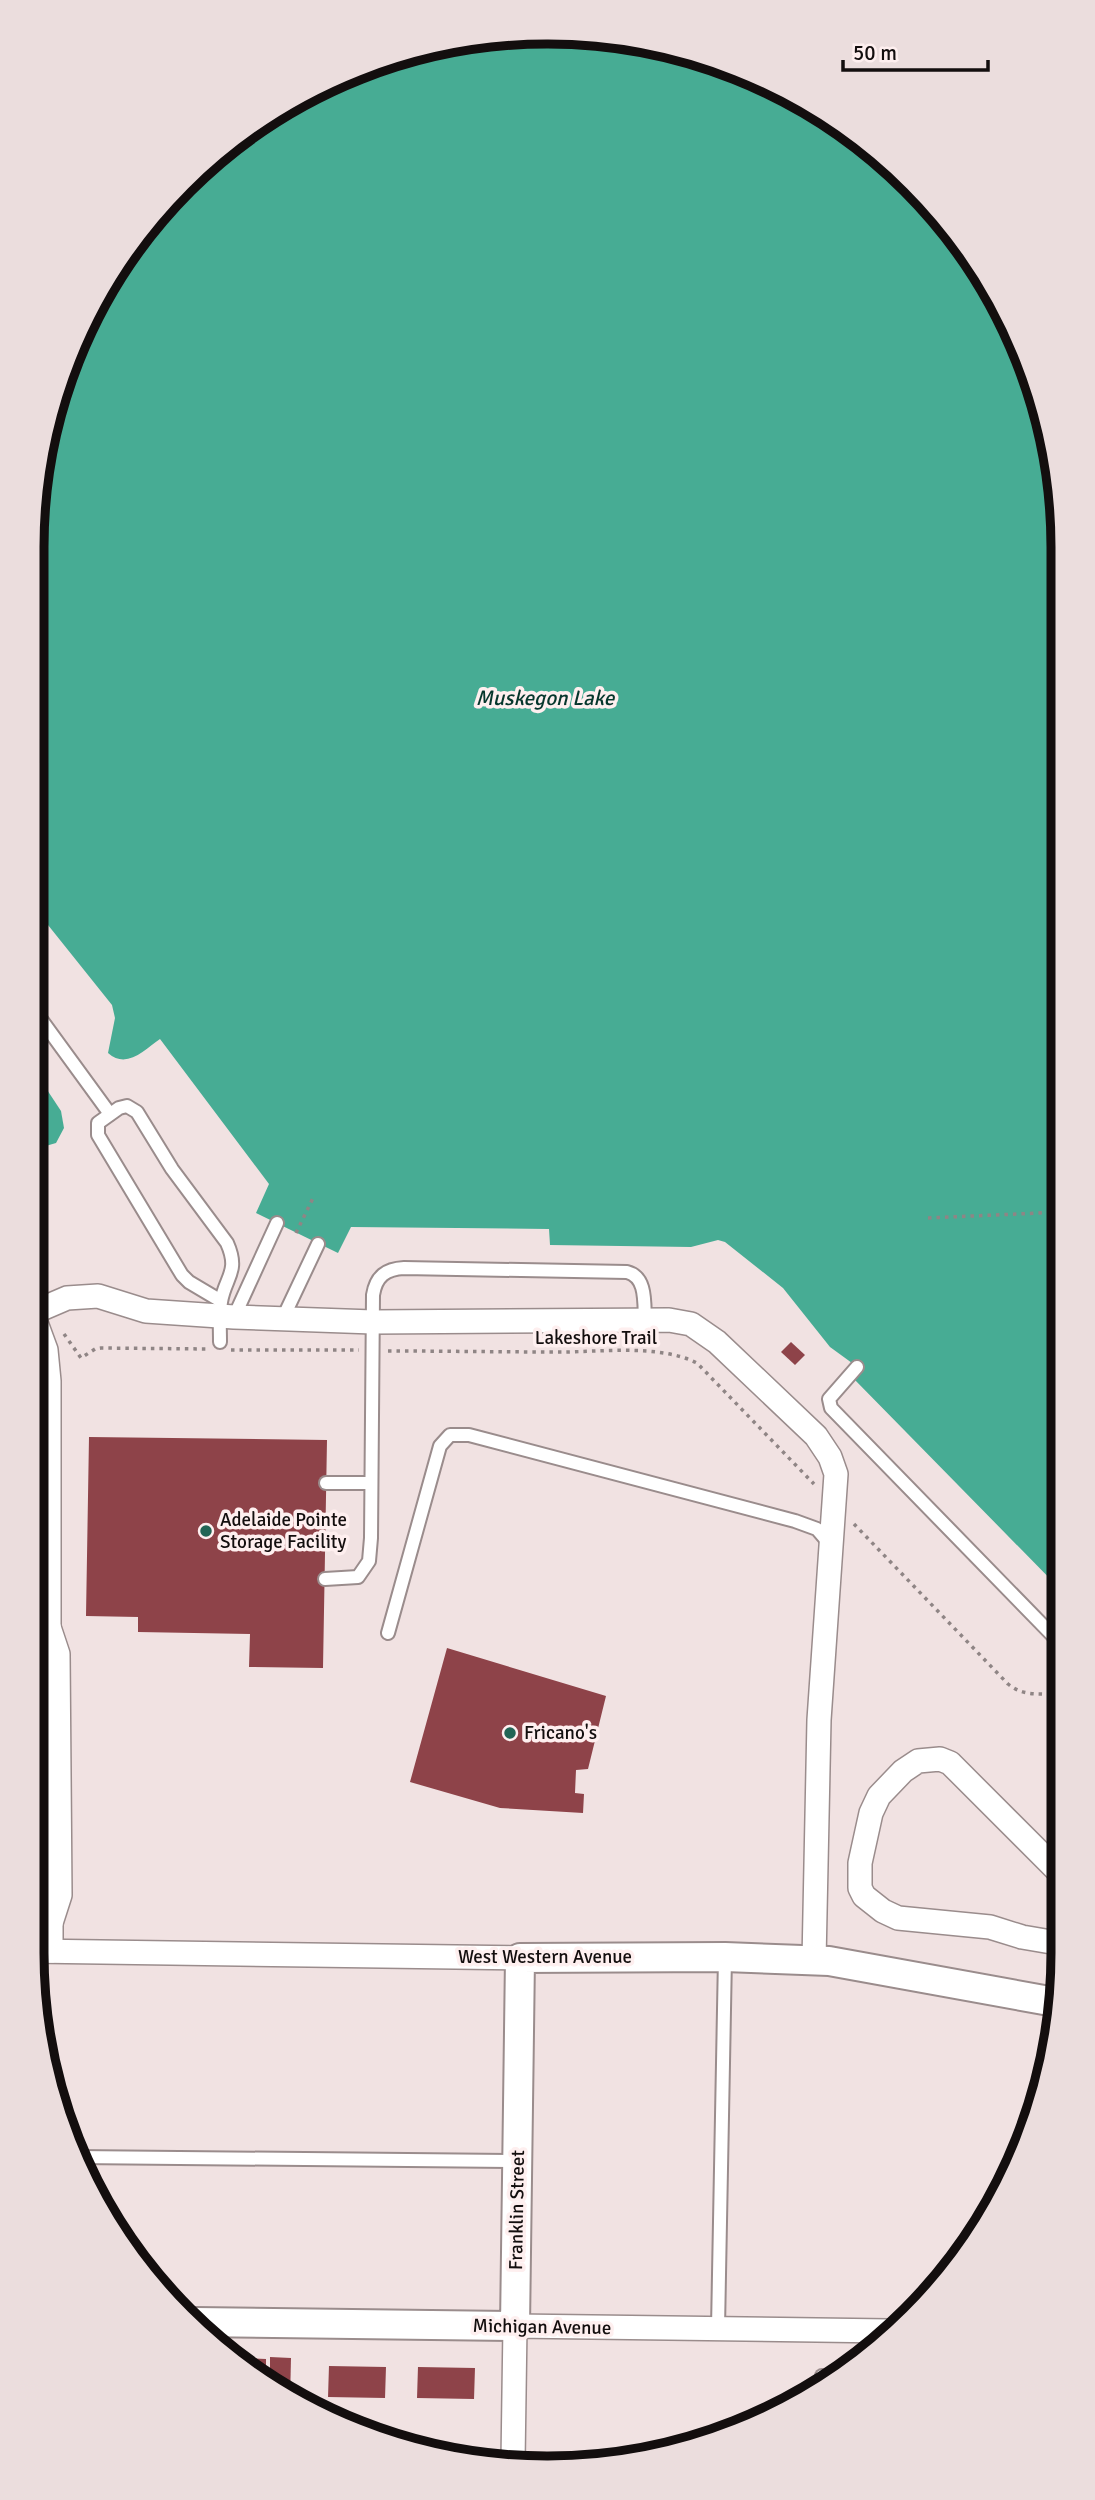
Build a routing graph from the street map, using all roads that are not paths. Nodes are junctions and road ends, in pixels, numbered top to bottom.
1 (44, 1023) edge
2 (110, 1114) junction
3 (277, 1223) dead end
4 (317, 1244) dead end
5 (44, 1307) edge
6 (225, 1311) junction
7 (283, 1318) junction
8 (645, 1321) junction
9 (373, 1322) junction
10 (220, 1342) dead end
11 (44, 1348) edge
12 (857, 1367) dead end
13 (44, 1482) edge
14 (326, 1483) dead end
15 (371, 1483) junction
16 (831, 1546) junction
17 (325, 1579) dead end
18 (44, 1612) edge
19 (388, 1633) dead end
20 (1051, 1634) edge
21 (44, 1644) edge
22 (1051, 1864) edge
23 (44, 1898) edge
24 (1051, 1942) edge
25 (44, 1943) edge
26 (44, 1951) edge
27 (724, 1957) junction
28 (520, 1958) junction
29 (814, 1961) junction
30 (1049, 2001) edge
31 (88, 2157) edge
32 (517, 2161) junction
33 (205, 2322) edge
34 (515, 2326) junction
35 (718, 2328) junction
36 (880, 2331) edge
37 (513, 2455) edge

1 - 2 lane
2 - 6 lane
2 - 6 lane
3 - 6 lane
4 - 7 lane
5 - 6 street
6 - 7 street
6 - 10 lane
7 - 9 street
8 - 9 street
8 - 9 lane
8 - 16 street
9 - 15 lane
11 - 13 street
12 - 20 lane
14 - 15 lane
15 - 17 lane
16 - 19 lane
16 - 29 street
18 - 21 street
22 - 24 street
23 - 25 street
26 - 28 street, West Western Avenue
27 - 28 street, West Western Avenue
27 - 29 street, West Western Avenue
27 - 35 lane
28 - 32 street, Franklin Street
29 - 30 street, West Western Avenue
31 - 32 lane
32 - 34 street, Franklin Street
33 - 34 street, Michigan Avenue
34 - 35 street, Michigan Avenue
34 - 37 street, Franklin Street
35 - 36 street, Michigan Avenue

